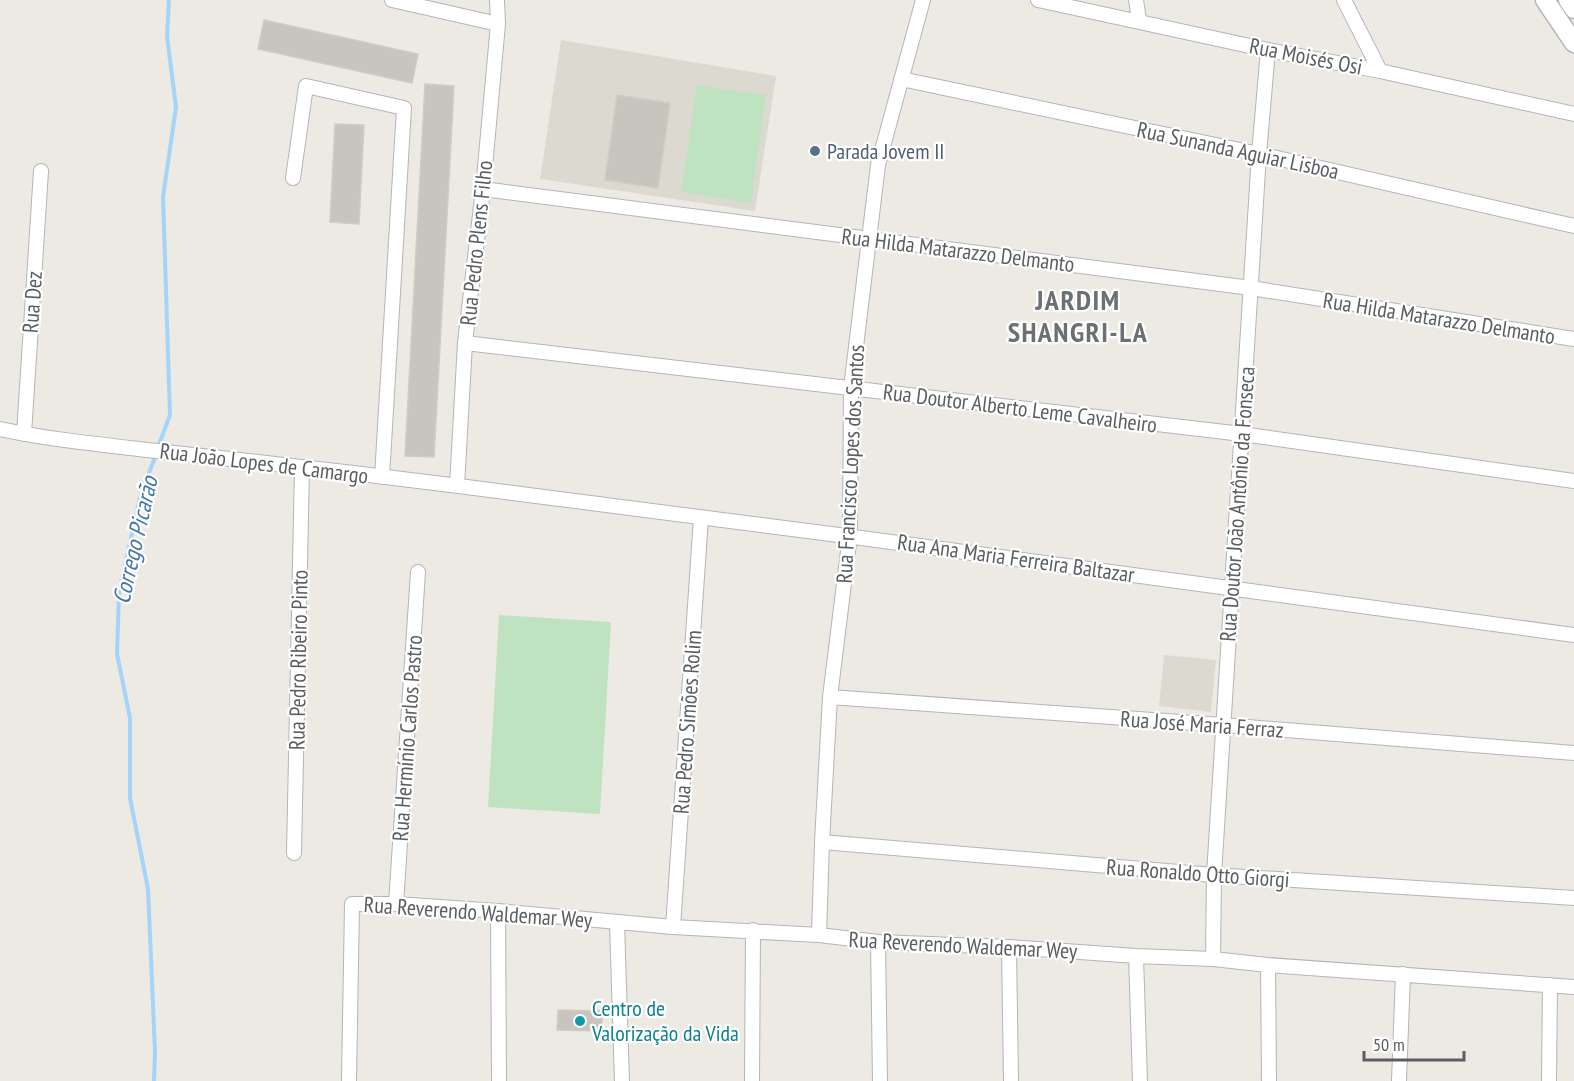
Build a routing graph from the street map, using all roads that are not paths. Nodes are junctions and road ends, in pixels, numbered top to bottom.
1 (392, 0) edge
2 (497, 0) edge
3 (923, 0) edge
4 (1038, 0) edge
5 (1136, 0) edge
6 (1344, 0) edge
7 (1545, 0) edge
8 (1568, 0) edge
9 (1574, 9) edge
10 (1139, 20) junction
11 (498, 24) junction
12 (1574, 43) edge
13 (1268, 50) junction
14 (1380, 71) junction
15 (901, 79) junction
16 (1574, 114) edge
17 (1259, 154) junction
18 (41, 171) dead end
19 (292, 178) dead end
20 (483, 189) junction
21 (1574, 226) edge
22 (869, 238) junction
23 (1251, 288) junction
24 (1574, 339) edge
25 (465, 343) junction
26 (851, 388) junction
27 (0, 429) edge
28 (24, 434) junction
29 (1242, 434) junction
30 (302, 467) junction
31 (382, 477) junction
32 (1574, 481) edge
33 (457, 486) junction
34 (701, 518) junction
35 (850, 535) junction
36 (418, 572) dead end
37 (1232, 587) junction
38 (1574, 635) edge
39 (830, 698) junction
40 (1223, 725) junction
41 (1574, 753) edge
42 (822, 842) junction
43 (294, 853) dead end
44 (1214, 875) junction
45 (1574, 898) edge
46 (396, 904) junction
47 (498, 911) junction
48 (617, 922) junction
49 (673, 927) junction
50 (753, 930) junction
51 (819, 935) junction
52 (878, 942) junction
53 (1009, 947) junction
54 (1136, 956) junction
55 (1213, 958) junction
56 (1268, 965) junction
57 (1403, 974) junction
58 (1550, 985) junction
59 (1574, 987) edge
60 (349, 1081) edge
61 (499, 1081) edge
62 (622, 1081) edge
63 (752, 1081) edge
64 (880, 1081) edge
65 (1011, 1081) edge
66 (1140, 1081) edge
67 (1269, 1081) edge
68 (1399, 1081) edge
69 (1549, 1081) edge

1 - 11 street
2 - 11 street, Rua Pedro Plens Filho
3 - 15 street, Rua Francisco Lopes dos Santos
4 - 10 street, Rua Moisés Osi
5 - 10 street
6 - 14 street
7 - 12 main road
8 - 9 main road
10 - 13 street, Rua Moisés Osi
11 - 20 street, Rua Pedro Plens Filho
13 - 14 street, Rua Moisés Osi
13 - 17 street, Rua Doutor João Antônio da Fonseca
14 - 16 street, Rua Moisés Osi
15 - 17 street, Rua Sunanda Aguiar Lisboa
15 - 22 street, Rua Francisco Lopes dos Santos
17 - 21 street, Rua Sunanda Aguiar Lisboa
17 - 23 street, Rua Doutor João Antônio da Fonseca
18 - 28 street, Rua Dez
19 - 31 street
20 - 22 street, Rua Hilda Matarazzo Delmanto
20 - 25 street, Rua Pedro Plens Filho
22 - 23 street, Rua Hilda Matarazzo Delmanto
22 - 26 street, Rua Francisco Lopes dos Santos
23 - 24 street, Rua Hilda Matarazzo Delmanto
23 - 29 street, Rua Doutor João Antônio da Fonseca
25 - 26 street, Rua Doutor Alberto Leme Cavalheiro
25 - 33 street, Rua Pedro Plens Filho
26 - 29 street, Rua Doutor Alberto Leme Cavalheiro
26 - 35 street, Rua Francisco Lopes dos Santos
27 - 28 street, Rua João Lopes de Camargo
28 - 30 street, Rua João Lopes de Camargo
29 - 32 street, Rua Doutor Alberto Leme Cavalheiro
29 - 37 street, Rua Doutor João Antônio da Fonseca
30 - 31 street, Rua João Lopes de Camargo
30 - 43 street, Rua Pedro Ribeiro Pinto
31 - 33 street, Rua João Lopes de Camargo
33 - 34 street, Rua Ana Maria Ferreira Baltazar
34 - 35 street, Rua Ana Maria Ferreira Baltazar
34 - 49 street, Rua Pedro Simões Rolim
35 - 37 street, Rua Ana Maria Ferreira Baltazar
35 - 39 street, Rua Francisco Lopes dos Santos
36 - 46 street, Rua Hermínio Carlos Pastro
37 - 38 street, Rua Ana Maria Ferreira Baltazar
37 - 40 street, Rua Doutor João Antônio da Fonseca
39 - 40 street, Rua José Maria Ferraz
39 - 42 street, Rua Francisco Lopes dos Santos
40 - 41 street, Rua José Maria Ferraz
40 - 44 street, Rua Doutor João Antônio da Fonseca
42 - 44 street, Rua Ronaldo Otto Giorgi
42 - 51 street, Rua Francisco Lopes dos Santos
44 - 45 street, Rua Ronaldo Otto Giorgi
44 - 55 street, Rua Doutor João Antônio da Fonseca
46 - 47 street, Rua Reverendo Waldemar Wey
46 - 60 street, Rua Reverendo Waldemar Wey
47 - 48 street, Rua Reverendo Waldemar Wey
47 - 61 street
48 - 49 street, Rua Reverendo Waldemar Wey
48 - 62 street
49 - 50 street, Rua Reverendo Waldemar Wey
50 - 51 street, Rua Reverendo Waldemar Wey
50 - 63 street
51 - 52 street, Rua Reverendo Waldemar Wey
52 - 53 street, Rua Reverendo Waldemar Wey
52 - 64 street
53 - 54 street, Rua Reverendo Waldemar Wey
53 - 65 street
54 - 55 street, Rua Reverendo Waldemar Wey
54 - 66 street
55 - 56 street, Rua Reverendo Waldemar Wey
56 - 57 street, Rua Reverendo Waldemar Wey
56 - 67 street
57 - 58 street, Rua Reverendo Waldemar Wey
57 - 68 street
58 - 59 street, Rua Reverendo Waldemar Wey
58 - 69 street

